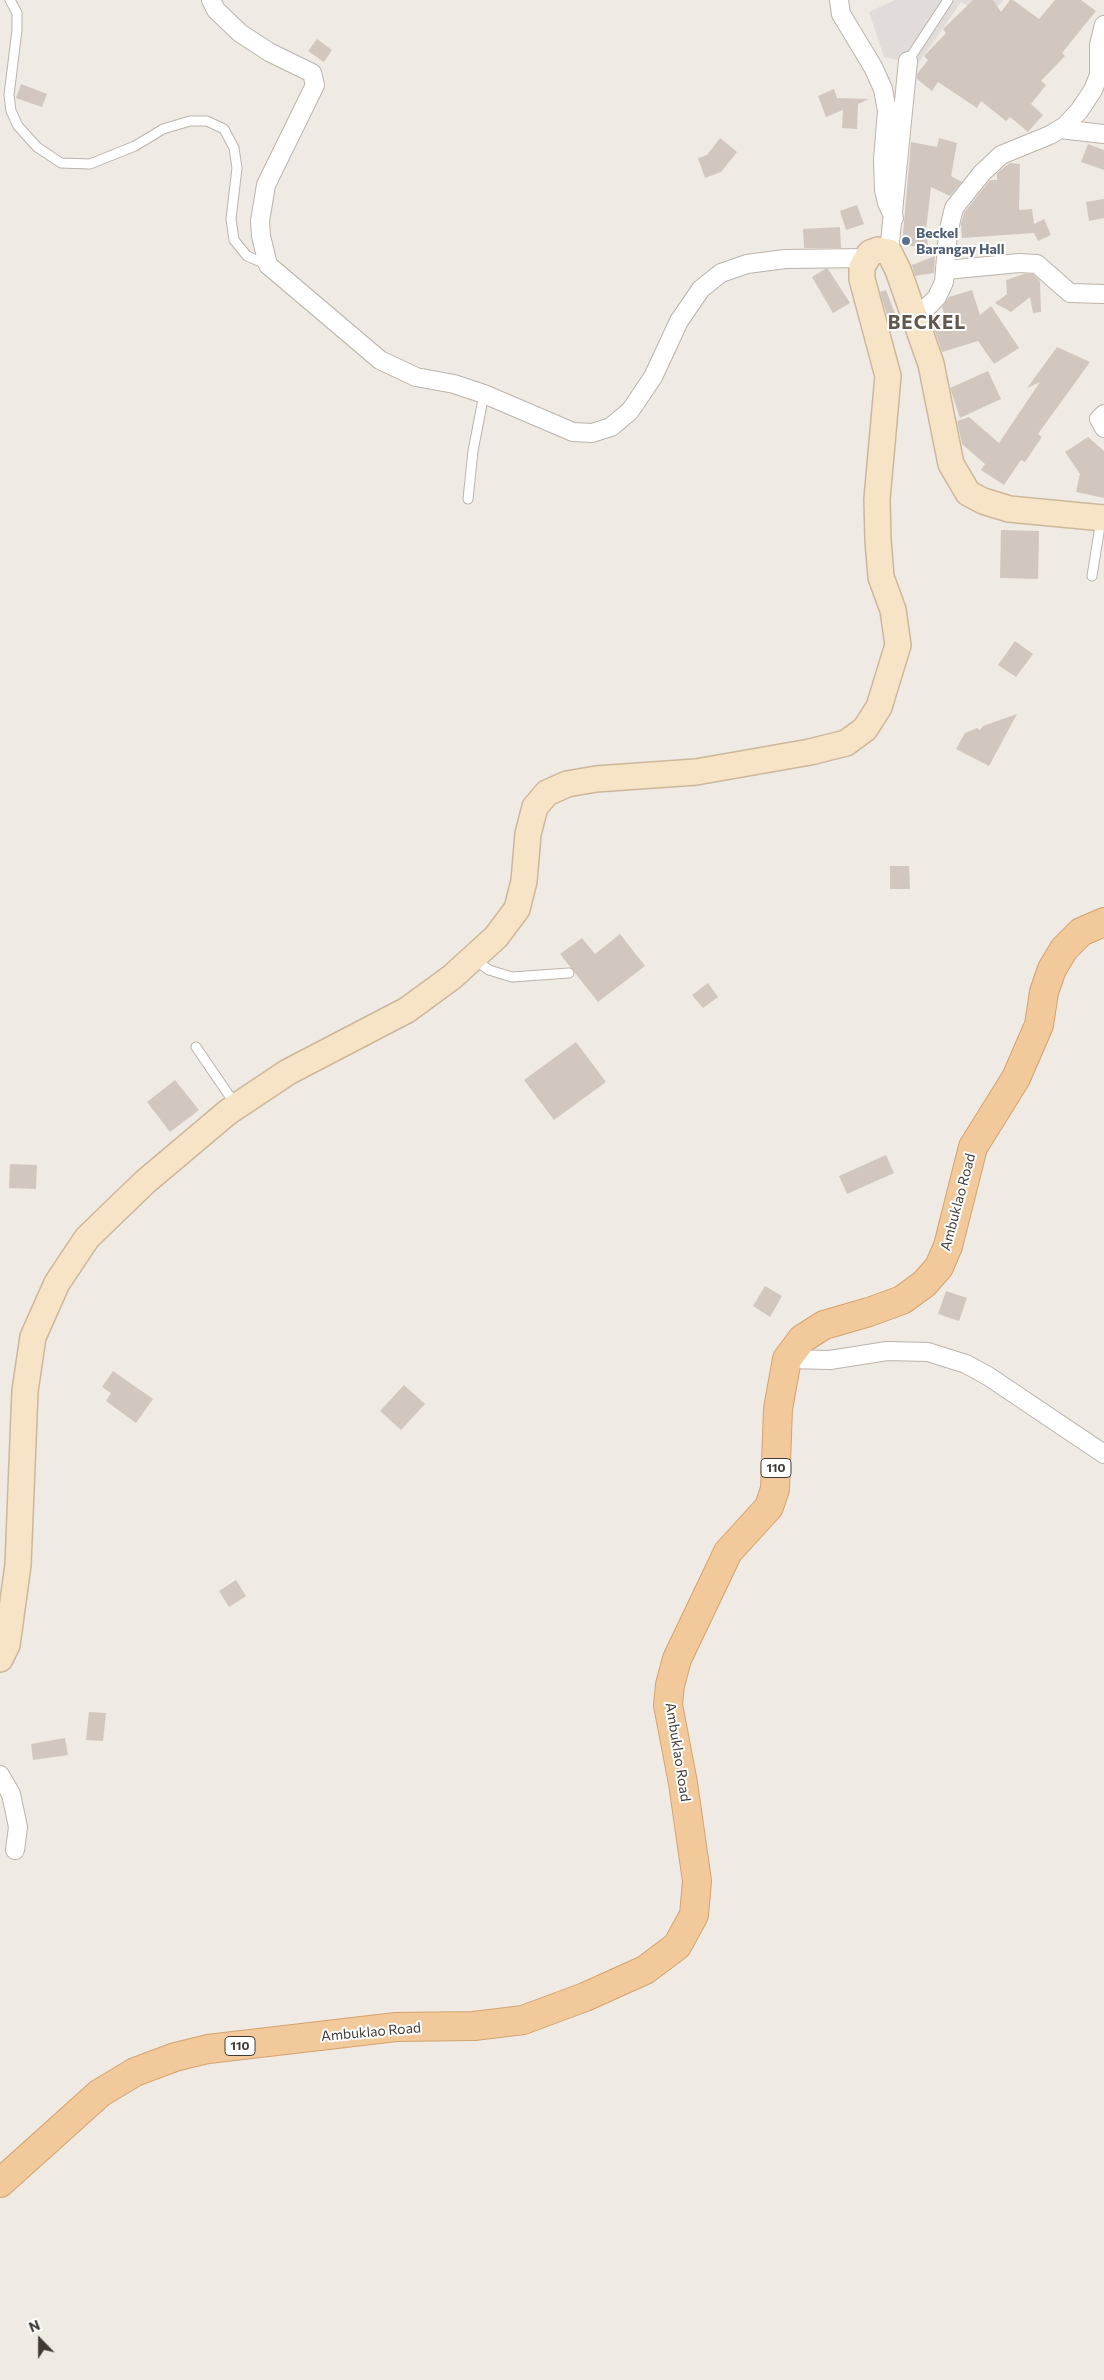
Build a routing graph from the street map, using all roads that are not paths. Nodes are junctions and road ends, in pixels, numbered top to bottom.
1 (10, 0) edge
2 (211, 0) edge
3 (839, 0) edge
4 (948, 0) edge
5 (1104, 25) edge
6 (908, 61) joint
7 (1060, 129) junction
8 (1104, 134) edge
9 (894, 218) junction
10 (877, 255) junction
11 (268, 265) junction
12 (946, 270) junction
13 (1104, 294) edge
14 (915, 320) junction
15 (484, 394) junction
16 (1104, 414) edge
17 (1104, 428) edge
18 (468, 499) dead end
19 (1103, 518) edge
20 (1092, 576) dead end
21 (1104, 922) edge
22 (473, 958) junction
23 (569, 973) dead end
24 (196, 1047) dead end
25 (237, 1106) junction
26 (787, 1359) junction
27 (1104, 1454) edge
28 (0, 1659) edge
29 (0, 1775) edge
30 (16, 1850) dead end
31 (0, 2183) edge

1 - 11 lane
2 - 11 street
3 - 9 street
4 - 6 lane
5 - 7 street
6 - 9 street
7 - 8 street
7 - 12 street
9 - 10 street
10 - 14 street
10 - 15 street
10 - 22 street
11 - 15 street
12 - 13 street
12 - 14 street
14 - 19 street
15 - 18 lane
16 - 17 street
19 - 20 lane
21 - 26 main road, Ambuklao Road / 110
22 - 23 lane
22 - 25 street
24 - 25 lane
25 - 28 street
26 - 27 street
26 - 31 main road, Ambuklao Road / 110
29 - 30 street

